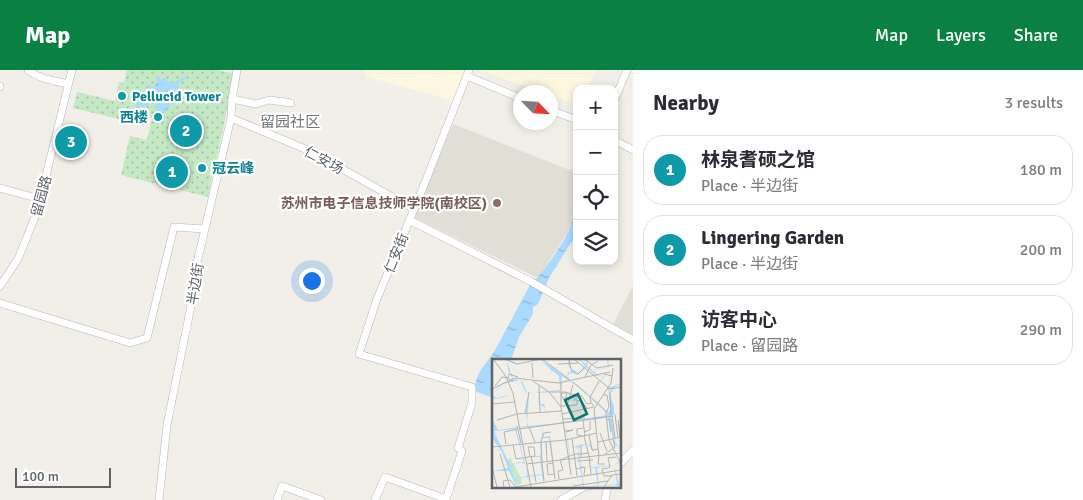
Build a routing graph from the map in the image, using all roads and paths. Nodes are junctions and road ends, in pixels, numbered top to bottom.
1 (28, 70) edge
2 (72, 70) edge
3 (237, 70) edge
4 (627, 70) edge
5 (468, 73) edge
6 (68, 84) junction
7 (618, 91) edge
8 (513, 95) edge
9 (232, 99) junction
10 (291, 103) dead end
11 (558, 113) edge
12 (231, 118) junction
13 (573, 119) edge
14 (618, 142) edge
15 (630, 148) edge
16 (0, 188) edge
17 (40, 198) junction
18 (414, 209) junction
19 (409, 220) junction
20 (205, 230) junction
21 (0, 286) edge
22 (0, 303) edge
23 (633, 340) edge
24 (633, 450) edge
25 (620, 464) edge
26 (584, 488) edge
27 (159, 500) edge
28 (277, 500) edge
29 (321, 500) edge
30 (375, 500) edge
31 (561, 500) edge

1 - 6 street
2 - 6 street, 留园路
3 - 9 street, 半边街
4 - 7 street
5 - 8 street
5 - 18 street, 仁安街
6 - 17 street, 留园路
9 - 10 street
9 - 12 street, 半边街
11 - 13 street
12 - 18 street, 仁安场
12 - 20 street, 半边街
14 - 15 street
16 - 17 street
17 - 21 street, 留园路
18 - 19 street, 仁安街
19 - 23 street
19 - 30 street, 仁安街
20 - 22 street
20 - 27 street, 半边街
24 - 25 street
26 - 31 street
28 - 29 street

